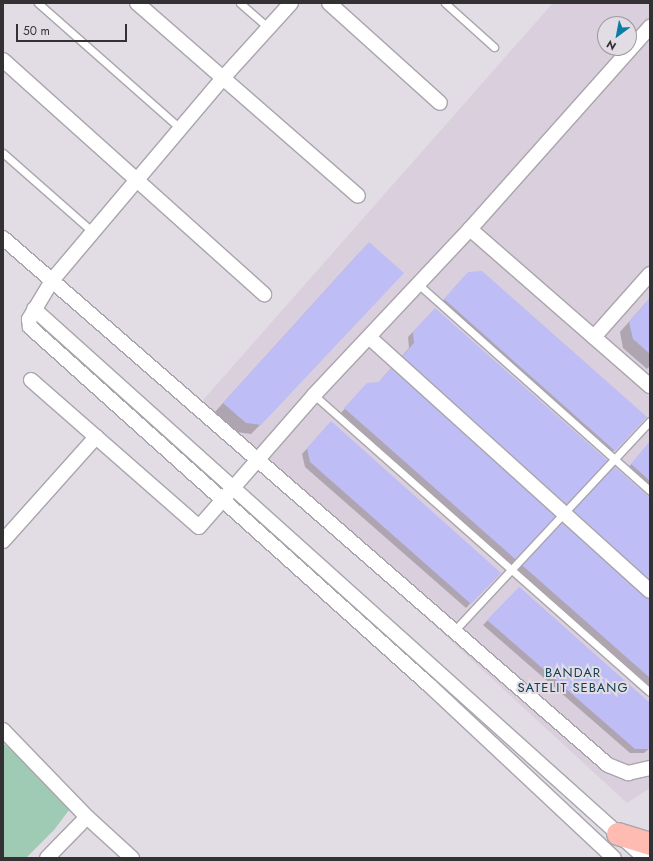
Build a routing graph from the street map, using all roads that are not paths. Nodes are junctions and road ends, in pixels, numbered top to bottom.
1 (38, 3) edge
2 (137, 3) edge
3 (240, 3) edge
4 (291, 3) edge
5 (329, 3) edge
6 (445, 3) edge
7 (268, 27) junction
8 (650, 27) edge
9 (494, 47) dead end
10 (3, 60) edge
11 (223, 78) junction
12 (440, 103) dead end
13 (182, 129) junction
14 (3, 153) edge
15 (138, 178) junction
16 (358, 196) dead end
17 (470, 229) junction
18 (93, 232) junction
19 (3, 238) edge
20 (650, 274) edge
21 (53, 279) junction
22 (418, 284) junction
23 (264, 294) dead end
24 (34, 309) junction
25 (594, 337) junction
26 (370, 338) junction
27 (31, 380) dead end
28 (649, 383) edge
29 (314, 395) junction
30 (650, 420) edge
31 (96, 437) junction
32 (614, 459) junction
33 (258, 460) junction
34 (234, 488) junction
35 (650, 491) edge
36 (222, 502) junction
37 (564, 513) junction
38 (3, 541) edge
39 (512, 569) junction
40 (650, 591) edge
41 (454, 631) junction
42 (650, 692) edge
43 (3, 730) edge
44 (650, 768) edge
45 (87, 817) junction
46 (618, 834) junction
47 (650, 844) edge
48 (47, 858) edge
49 (132, 858) edge
50 (614, 858) edge
51 (645, 858) edge

1 - 13 lane
2 - 11 street
3 - 7 lane
4 - 7 street
5 - 12 street
6 - 9 lane
7 - 11 street
8 - 17 street
10 - 15 street
11 - 13 street
11 - 16 street
13 - 15 street
14 - 18 lane
15 - 18 street
15 - 23 street
17 - 22 street
17 - 25 street
18 - 21 street
19 - 21 street
20 - 25 street
21 - 24 street
21 - 33 street
22 - 26 street
22 - 32 lane
24 - 34 street
24 - 36 street
25 - 28 street
26 - 29 street
26 - 37 street
27 - 31 street
29 - 33 street
29 - 39 lane
30 - 32 lane
31 - 36 street
31 - 38 street
32 - 35 lane
32 - 37 lane
33 - 34 street
33 - 41 street
34 - 36 street
34 - 46 street
36 - 50 street
37 - 39 lane
37 - 40 street
39 - 41 lane
39 - 42 lane
41 - 44 street
43 - 45 street
45 - 48 street
45 - 49 street
46 - 47 main road
46 - 51 street

